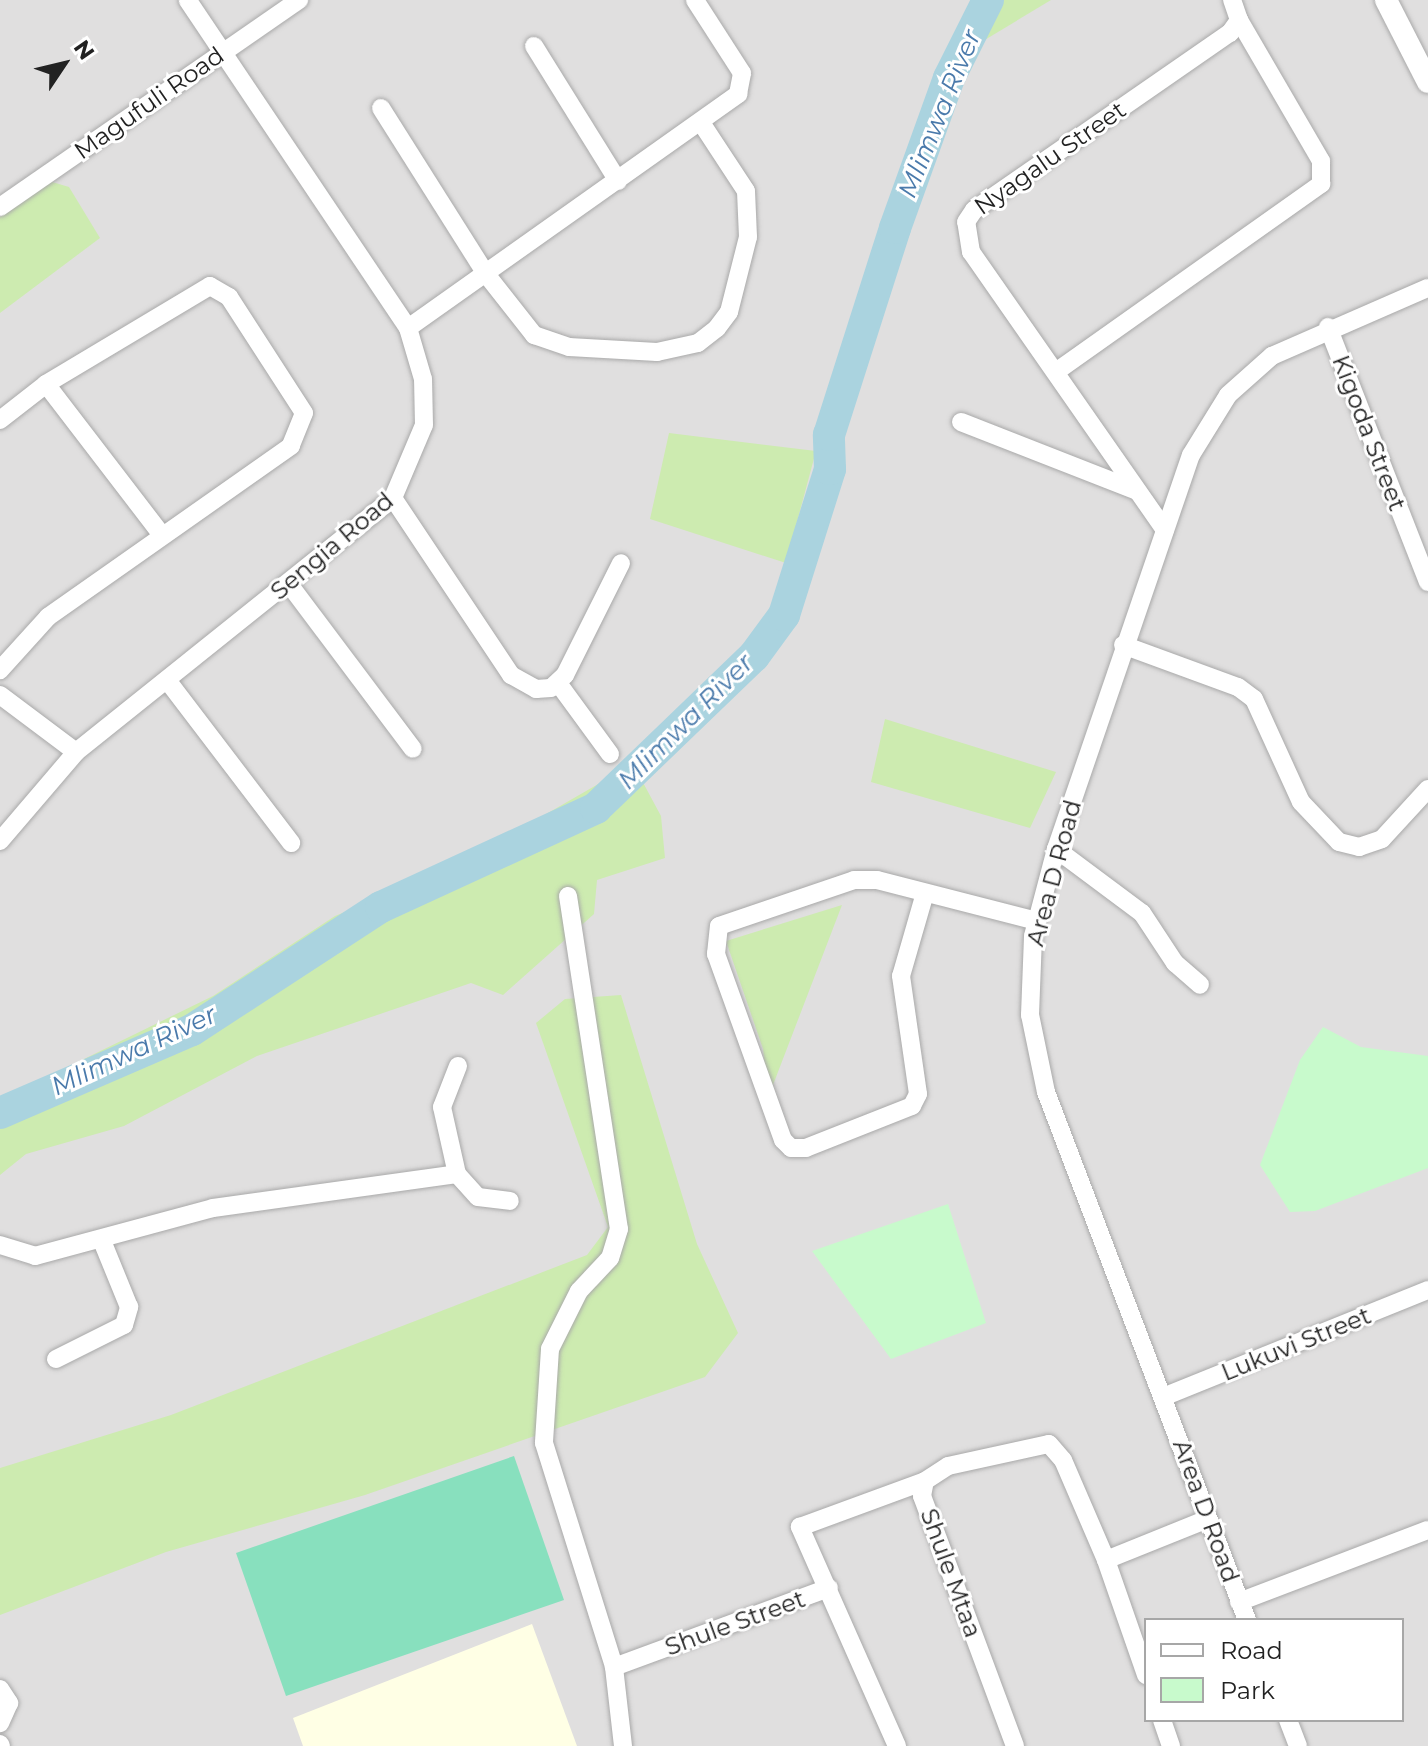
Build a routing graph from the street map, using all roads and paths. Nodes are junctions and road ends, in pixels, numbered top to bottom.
1 (188, 0) edge
2 (299, 0) edge
3 (695, 0) edge
4 (1232, 0) edge
5 (1386, 0) edge
6 (1239, 20) junction
7 (534, 46) dead end
8 (223, 51) junction
9 (1428, 82) edge
10 (381, 108) dead end
11 (702, 124) junction
12 (618, 181) junction
13 (0, 207) edge
14 (486, 274) junction
15 (1428, 288) edge
16 (1328, 327) junction
17 (408, 328) junction
18 (1057, 371) junction
19 (46, 384) junction
20 (0, 420) edge
21 (961, 422) dead end
22 (1137, 491) junction
23 (393, 498) junction
24 (1165, 530) junction
25 (161, 534) junction
26 (621, 563) dead end
27 (1428, 582) edge
28 (289, 584) junction
29 (1123, 645) junction
30 (0, 670) edge
31 (167, 680) junction
32 (558, 683) junction
33 (0, 695) edge
34 (413, 749) dead end
35 (76, 752) junction
36 (610, 754) dead end
37 (1428, 789) edge
38 (0, 841) edge
39 (291, 843) dead end
40 (1056, 849) junction
41 (925, 893) junction
42 (568, 896) dead end
43 (1037, 921) junction
44 (1200, 985) dead end
45 (458, 1066) dead end
46 (457, 1174) junction
47 (510, 1201) dead end
48 (102, 1241) junction
49 (0, 1245) edge
50 (1428, 1290) edge
51 (56, 1359) dead end
52 (1163, 1397) junction
53 (925, 1481) junction
54 (1208, 1519) junction
55 (1428, 1530) edge
56 (1106, 1560) junction
57 (829, 1588) junction
58 (1239, 1602) junction
59 (1246, 1618) edge
60 (614, 1667) junction
61 (1144, 1669) edge
62 (0, 1689) edge
63 (1163, 1722) edge
64 (1289, 1722) edge
65 (0, 1723) edge
66 (623, 1746) edge
67 (897, 1746) edge
68 (1015, 1746) edge
69 (1171, 1746) edge
70 (1298, 1746) edge

1 - 8 street, Sengia Road
2 - 8 street, Magufuli Road
3 - 11 street
4 - 6 street
5 - 9 street
6 - 18 street
6 - 18 street, Nyagalu Street
7 - 12 street
8 - 13 street, Magufuli Road
8 - 17 street, Sengia Road
10 - 14 street
11 - 12 street
11 - 14 street
12 - 14 street
14 - 17 street
15 - 16 street, Area D Road
16 - 24 street, Area D Road
16 - 27 street, Kigoda Street
17 - 23 street, Sengia Road
18 - 22 street, Nyagalu Street
19 - 20 street
19 - 25 street
19 - 25 street
21 - 22 street
22 - 24 street, Nyagalu Street
23 - 28 street, Sengia Road
23 - 32 street
24 - 29 street, Area D Road
25 - 30 street
26 - 32 street
28 - 31 street, Sengia Road
28 - 34 street
29 - 37 street
29 - 40 street, Area D Road
31 - 35 street, Sengia Road
31 - 39 street
32 - 36 street
33 - 35 street
35 - 38 street, Sengia Road
40 - 43 street, Area D Road
40 - 44 street
41 - 41 street
41 - 43 street
42 - 60 street
43 - 52 street, Area D Road
45 - 46 street
46 - 47 street
46 - 48 street
48 - 49 street
48 - 51 street
50 - 52 street, Lukuvi Street
52 - 54 street, Area D Road
53 - 56 street, Shule Mtaa
53 - 57 street
53 - 68 street, Shule Mtaa
54 - 56 street
54 - 58 street, Area D Road
55 - 58 street
56 - 61 street
57 - 60 street, Shule Street
57 - 67 street, Shule Street
58 - 59 street, Area D Road
60 - 66 street
62 - 65 street
63 - 69 street
64 - 70 street

